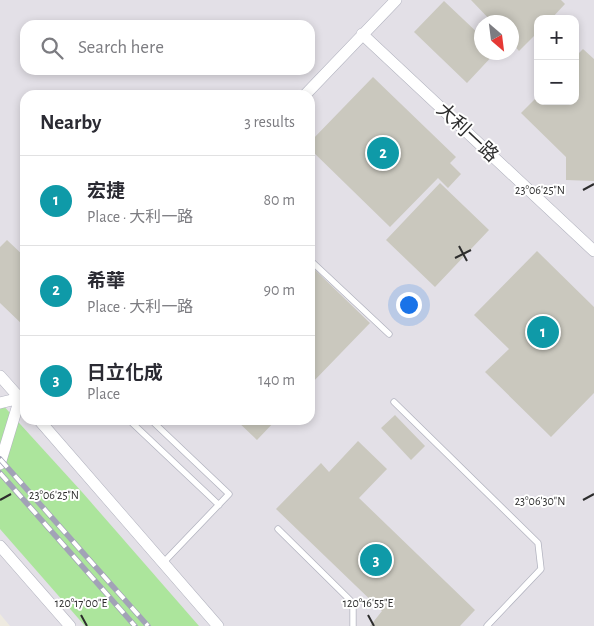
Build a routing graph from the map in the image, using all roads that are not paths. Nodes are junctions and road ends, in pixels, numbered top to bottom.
1 (396, 0) edge
2 (362, 34) junction
3 (310, 90) edge
4 (594, 251) edge
5 (315, 265) edge
6 (389, 334) dead end
7 (0, 376) edge
8 (20, 395) edge
9 (20, 399) edge
10 (394, 402) dead end
11 (0, 403) edge
12 (20, 407) edge
13 (43, 425) edge
14 (134, 425) edge
15 (156, 425) edge
16 (0, 464) edge
17 (219, 504) junction
18 (278, 529) dead end
19 (0, 546) edge
20 (163, 563) junction
21 (70, 626) edge
22 (218, 626) edge
23 (353, 626) edge
24 (487, 626) edge

1 - 2 street
2 - 3 street
2 - 4 street, 大利一路
5 - 6 lane
7 - 8 street
9 - 11 street
10 - 24 lane
12 - 16 street
13 - 20 street
14 - 17 lane
15 - 17 lane
17 - 20 lane
18 - 23 lane
19 - 21 street
20 - 22 street

